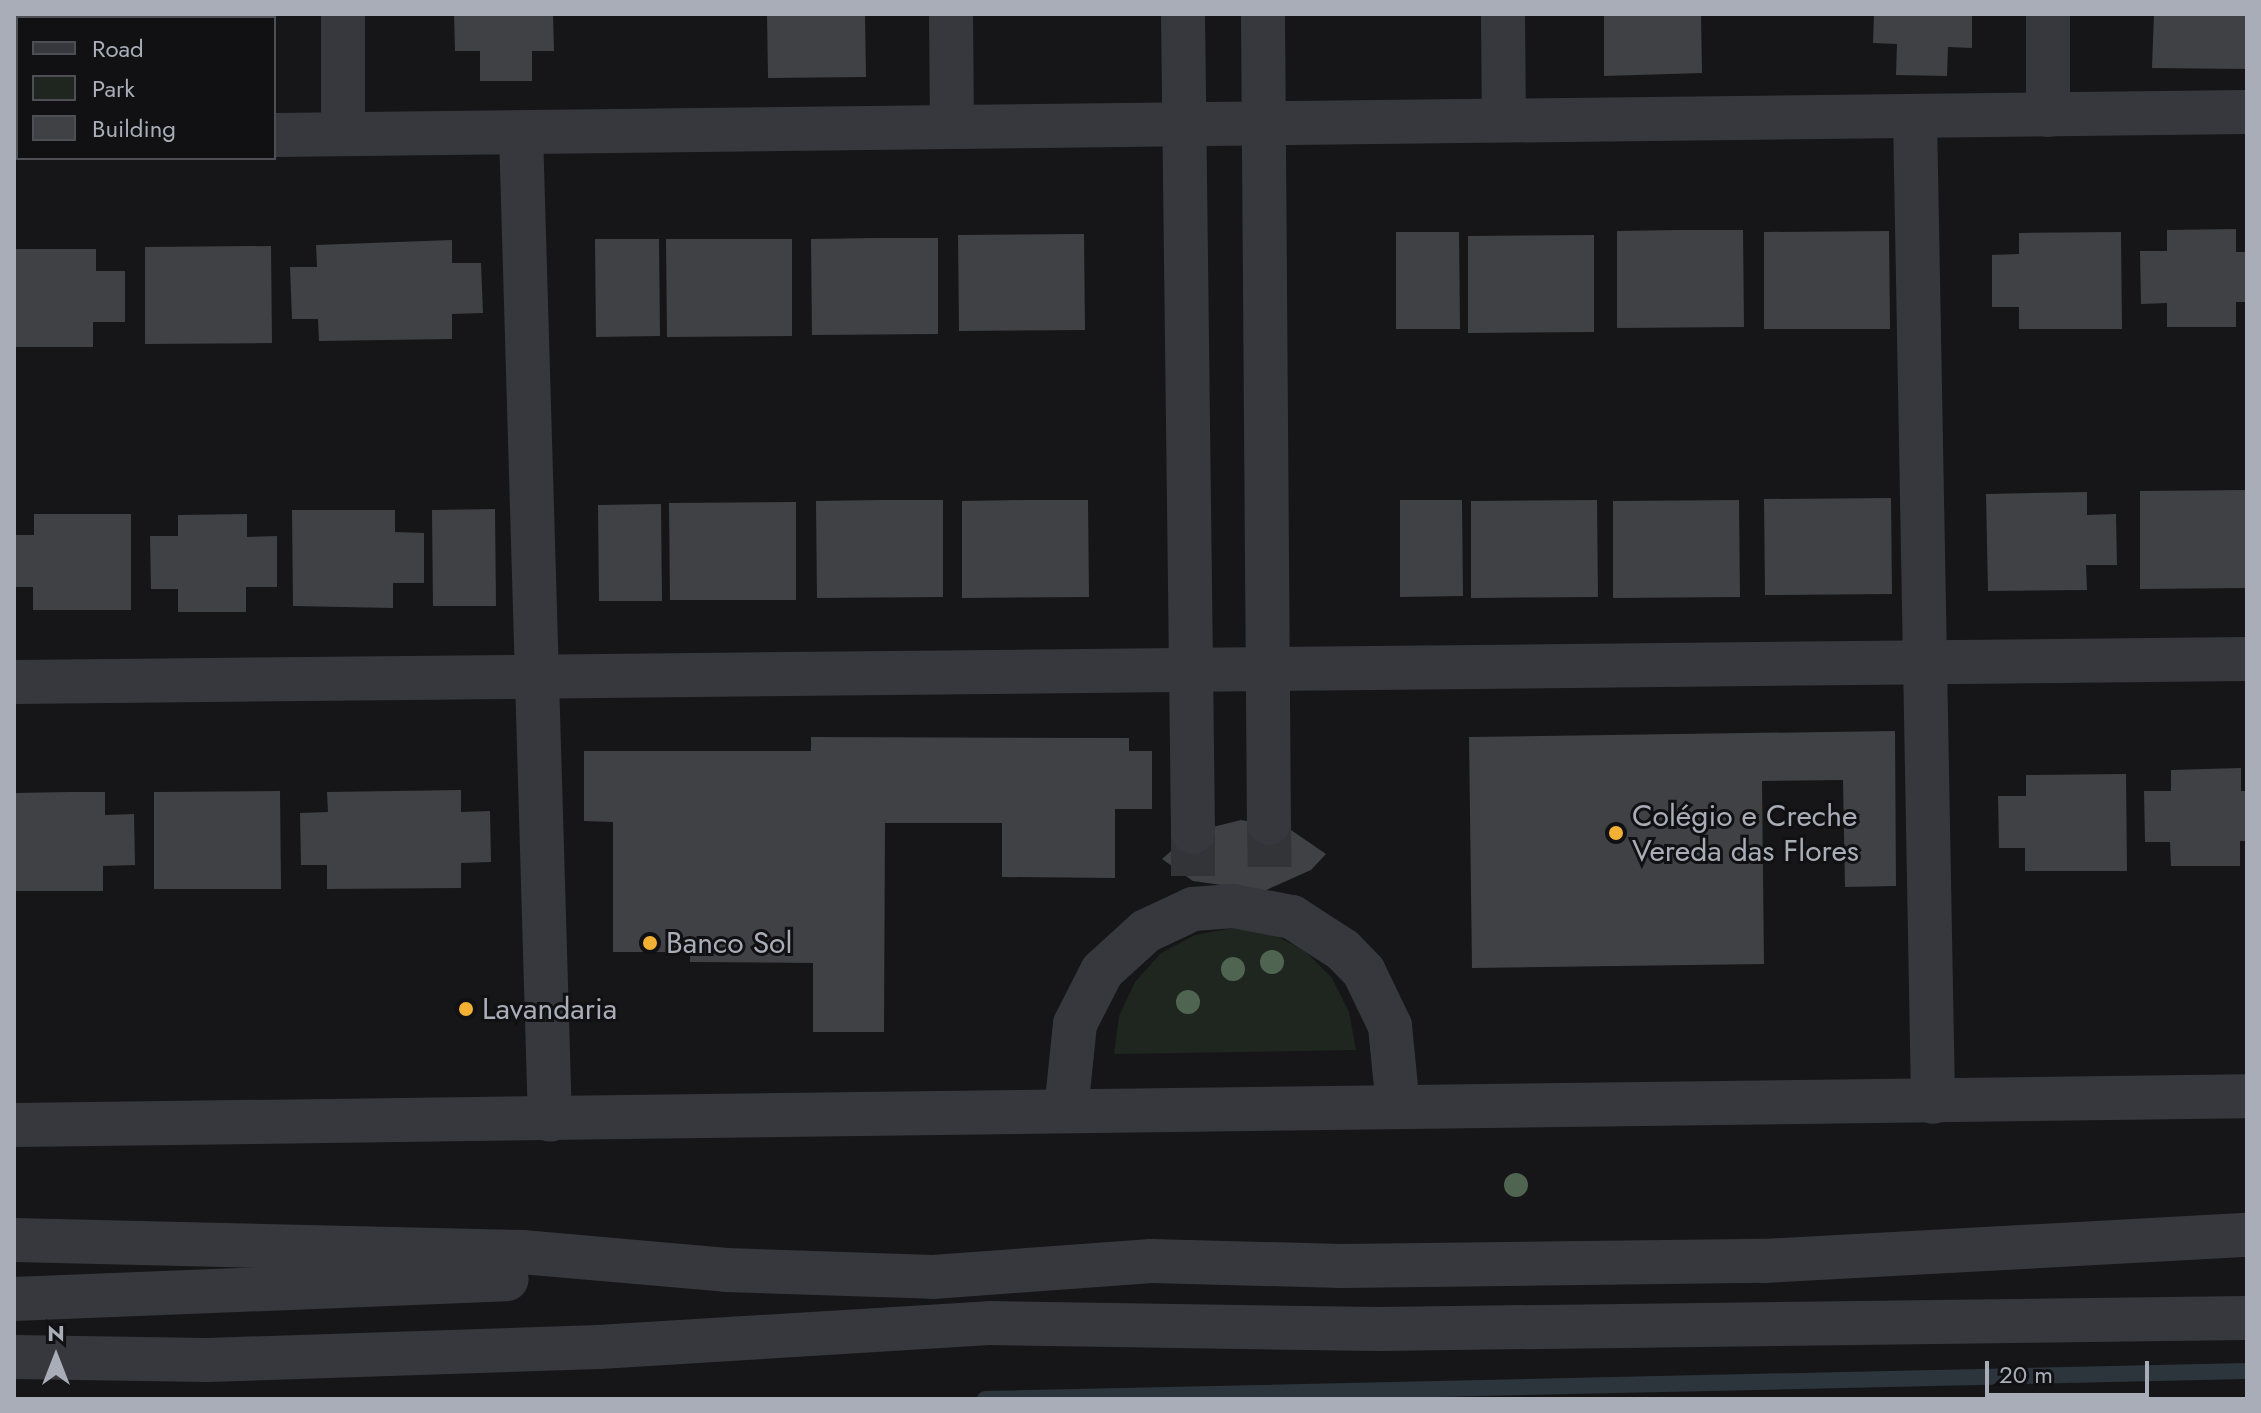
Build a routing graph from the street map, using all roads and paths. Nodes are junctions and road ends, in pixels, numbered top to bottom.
1 (343, 14) edge
2 (951, 14) edge
3 (1183, 14) edge
4 (1263, 14) edge
5 (1503, 14) edge
6 (2048, 14) edge
7 (2247, 112) edge
8 (2048, 115) junction
9 (1915, 116) junction
10 (1504, 120) junction
11 (1264, 123) junction
12 (1185, 124) junction
13 (952, 127) junction
14 (521, 133) junction
15 (343, 134) junction
16 (276, 135) edge
17 (2247, 659) edge
18 (1924, 662) junction
19 (1268, 669) junction
20 (1195, 670) junction
21 (537, 677) junction
22 (14, 682) edge
23 (1269, 823) tunnel mouth
24 (1193, 832) tunnel mouth
25 (2247, 1096) edge
26 (1933, 1102) junction
27 (1398, 1107) junction
28 (1066, 1111) junction
29 (550, 1120) junction
30 (14, 1125) edge
31 (2247, 1235) edge
32 (14, 1240) edge
33 (726, 1270) junction
34 (14, 1299) edge
35 (2247, 1318) edge
36 (14, 1357) edge

1 - 15 street
2 - 13 street
3 - 12 street
4 - 11 street
5 - 10 street
6 - 8 street
7 - 8 street
8 - 9 street
9 - 10 street
9 - 18 street
10 - 11 street
11 - 12 street
11 - 19 street
12 - 13 street
12 - 20 street
13 - 14 street
14 - 15 street
14 - 21 street
15 - 16 street
17 - 18 street
18 - 19 street
18 - 26 street
19 - 20 street
19 - 23 street
20 - 21 street
20 - 24 street
21 - 22 street
21 - 29 street
25 - 26 street
26 - 27 street
27 - 28 street
27 - 28 street
28 - 29 street
29 - 30 street
31 - 33 street
32 - 33 street
33 - 34 street
35 - 36 street

